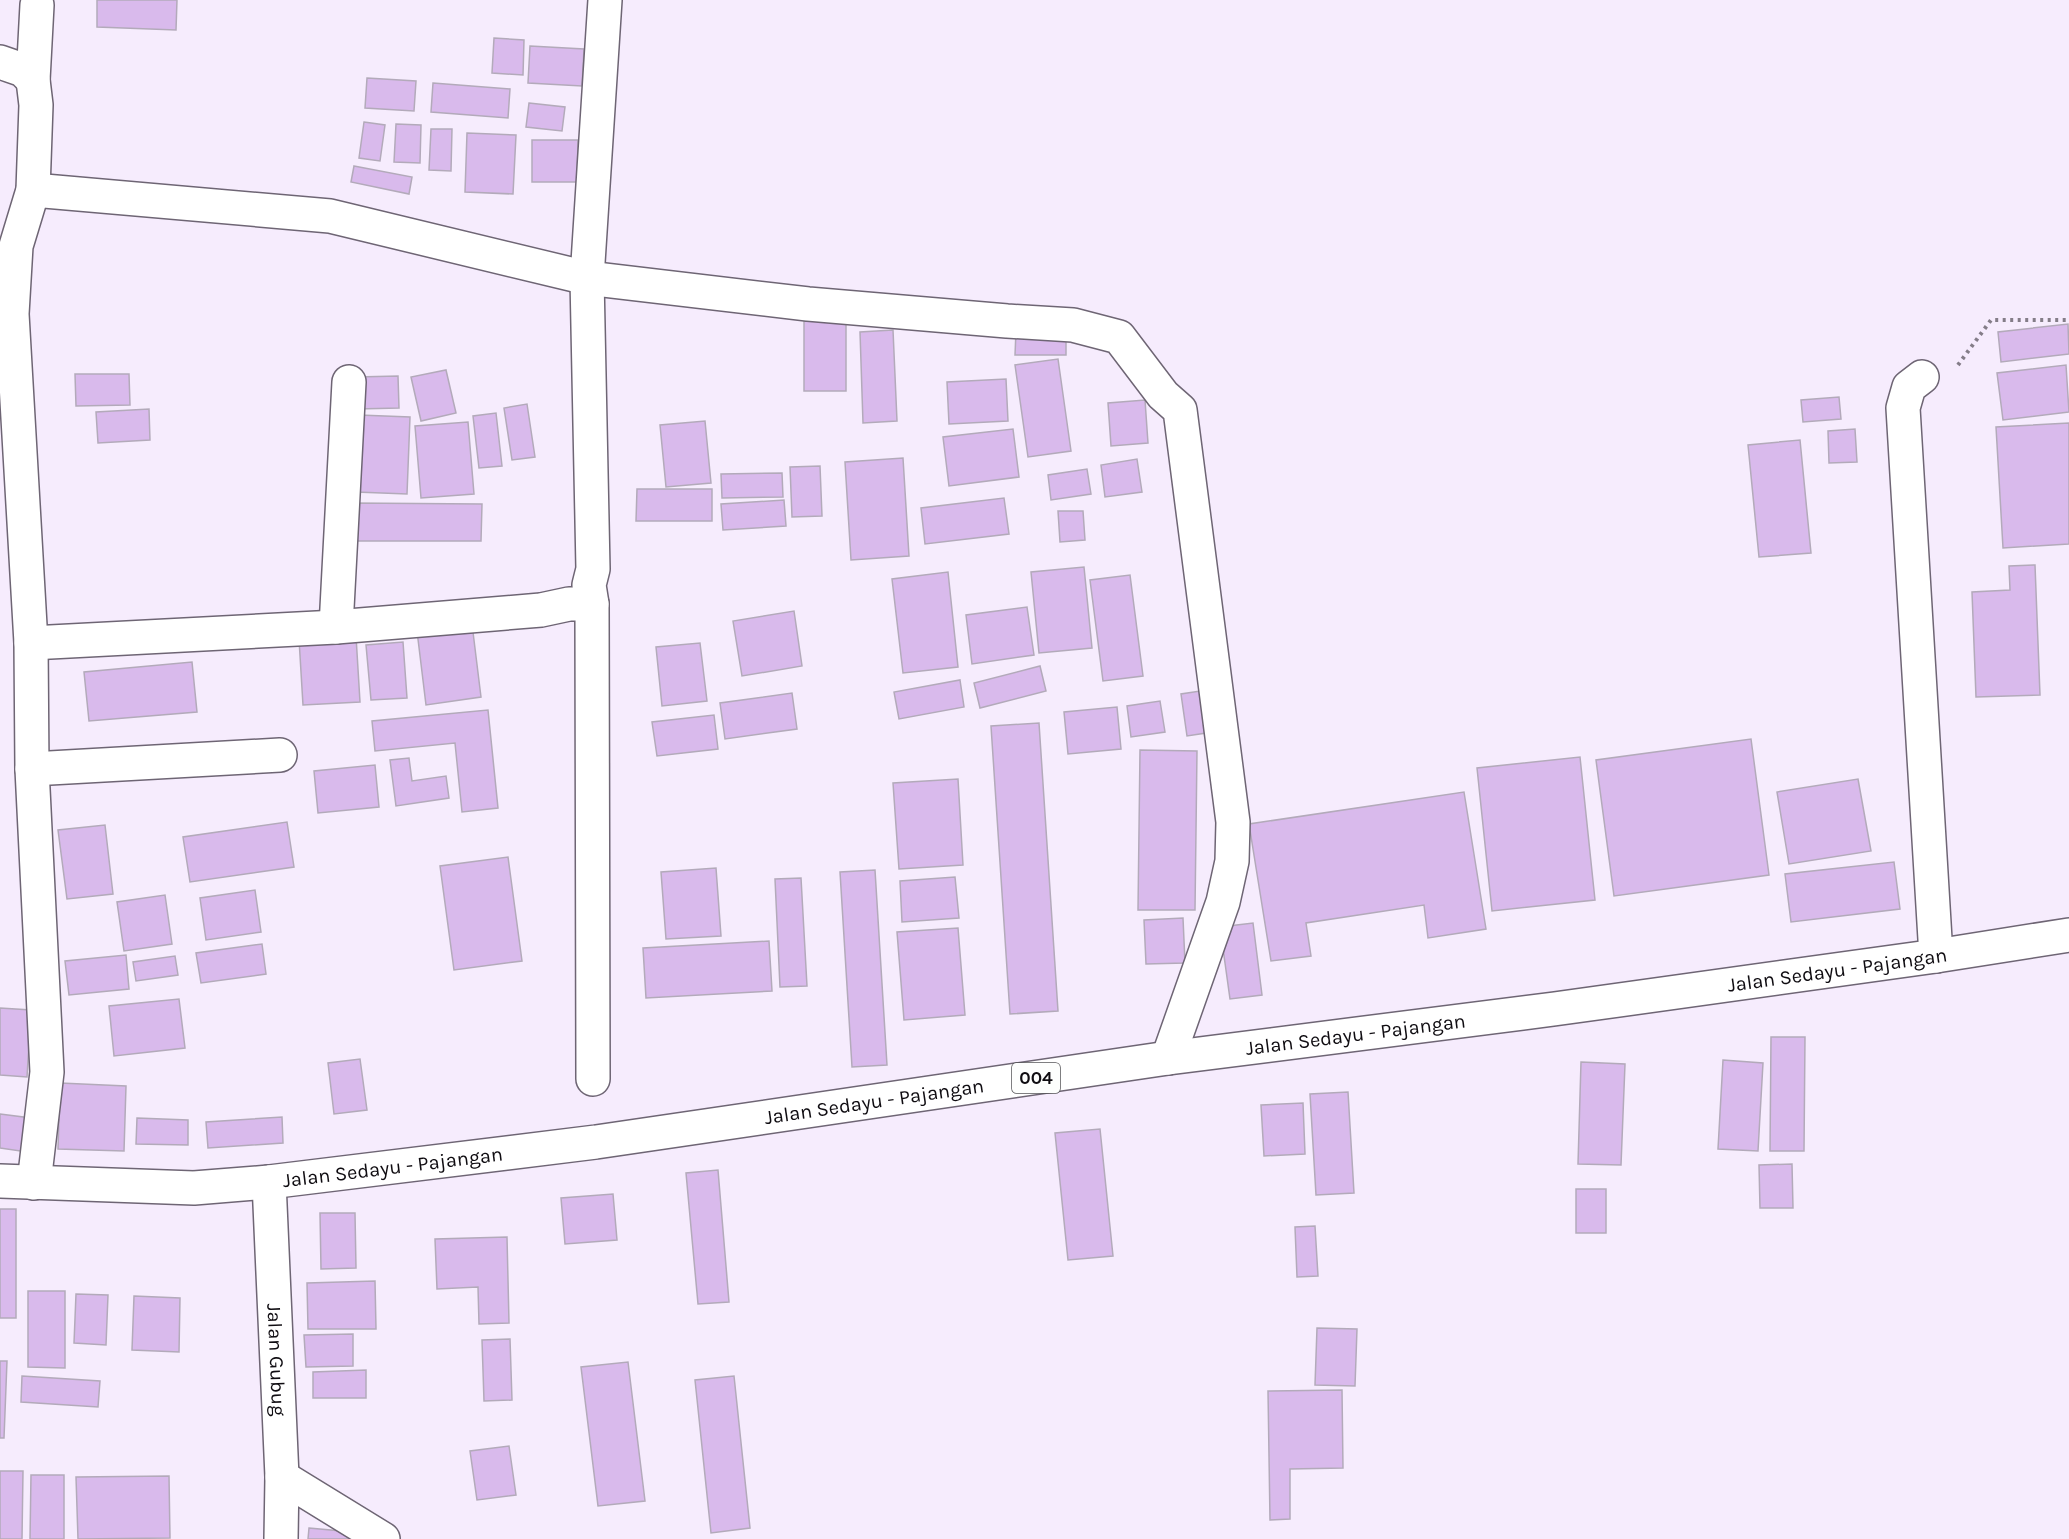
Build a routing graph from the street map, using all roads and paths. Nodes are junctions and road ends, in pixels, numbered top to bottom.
1 (605, 0) edge
2 (37, 5) dead end
3 (0, 62) edge
4 (33, 80) junction
5 (33, 190) junction
6 (587, 278) junction
7 (2069, 320) edge
8 (1922, 376) joint
9 (349, 382) dead end
10 (592, 604) junction
11 (336, 627) junction
12 (31, 643) junction
13 (280, 755) dead end
14 (32, 769) junction
15 (2069, 935) edge
16 (1936, 956) junction
17 (1168, 1058) junction
18 (593, 1079) dead end
19 (0, 1181) edge
20 (269, 1182) junction
21 (34, 1183) junction
22 (282, 1477) junction
23 (281, 1539) edge
24 (383, 1539) edge

1 - 6 street
2 - 4 street
3 - 4 street
4 - 5 street
5 - 6 street
5 - 12 street
6 - 10 street
6 - 17 street
7 - 8 path
8 - 16 street
9 - 11 street
10 - 11 street
10 - 18 street
11 - 12 street
12 - 14 street
13 - 14 street
14 - 21 street
15 - 16 street, Jalan Sedayu - Pajangan / 004
16 - 17 street, Jalan Sedayu - Pajangan / 004
17 - 20 street, Jalan Sedayu - Pajangan / 004
19 - 21 street, Jalan Sedayu - Pajangan / 004
20 - 21 street, Jalan Sedayu - Pajangan / 004
20 - 22 street, Jalan Gubug
22 - 23 street, Jalan Gubug
22 - 24 street

